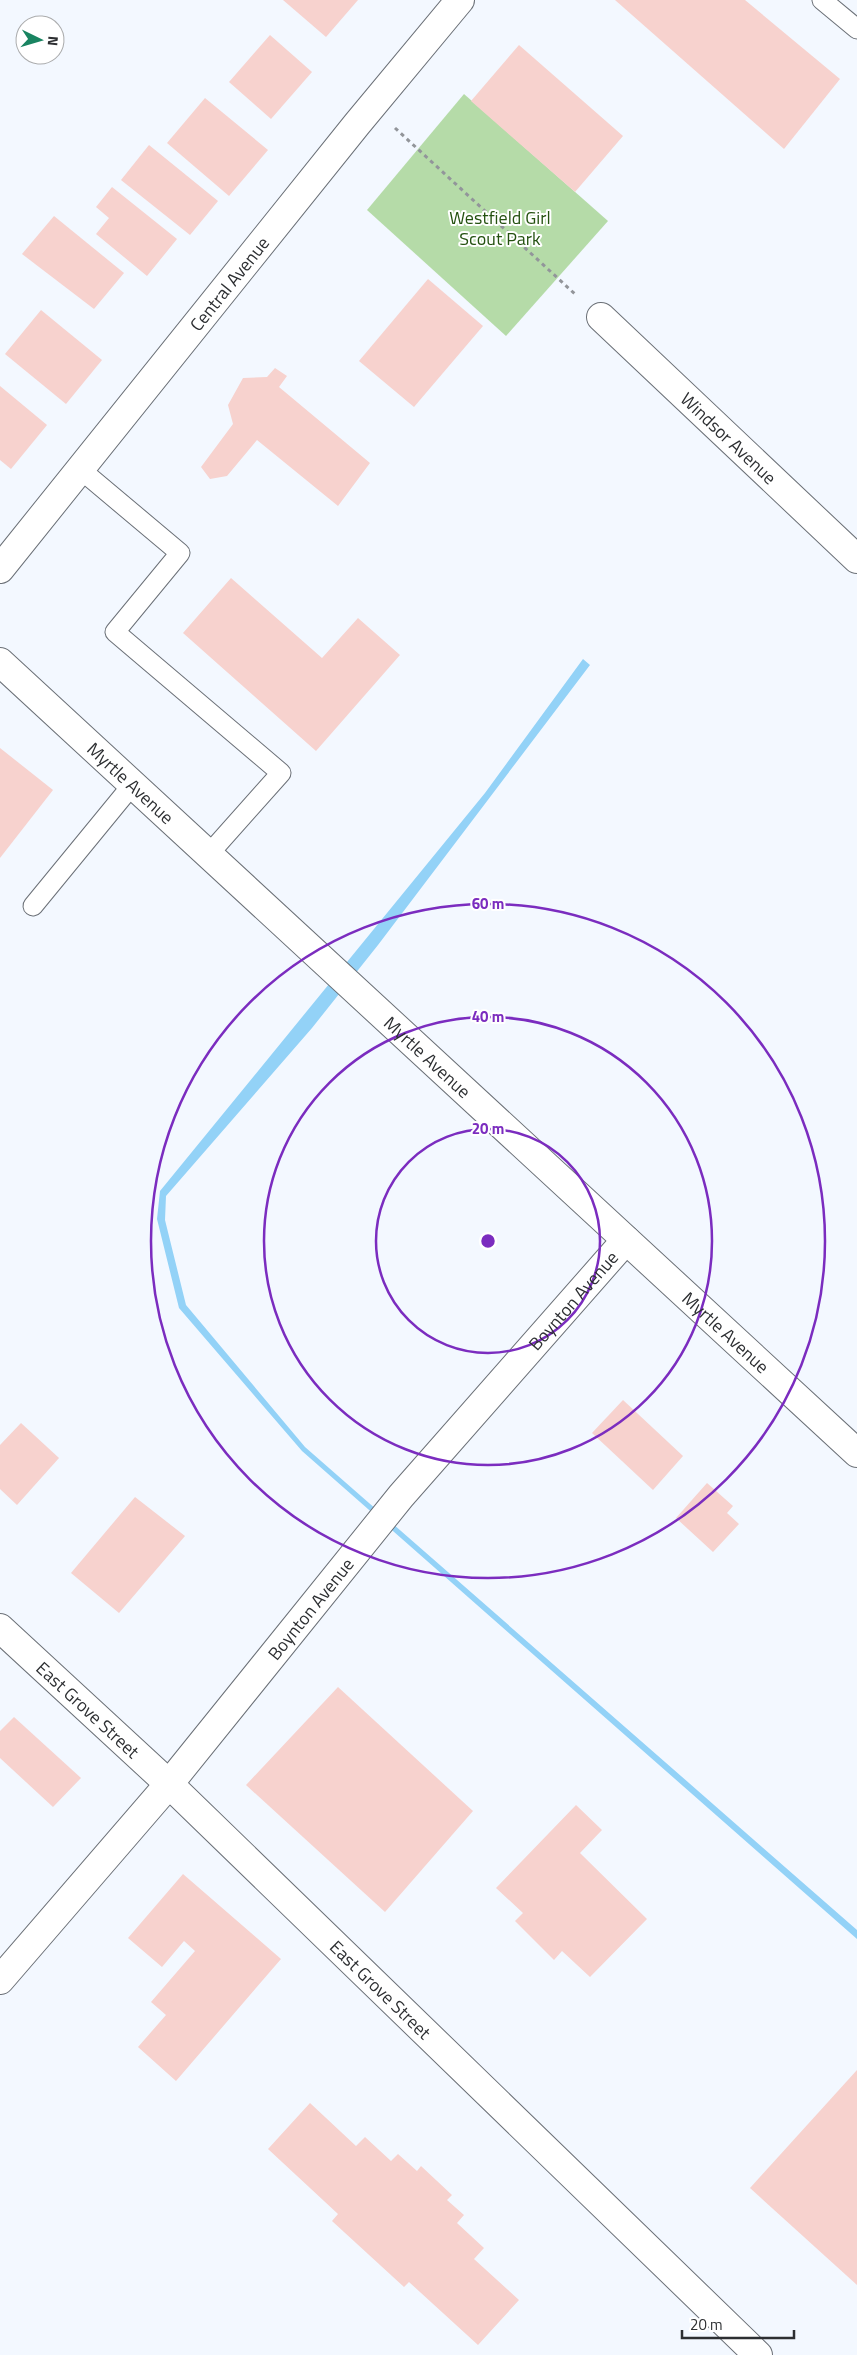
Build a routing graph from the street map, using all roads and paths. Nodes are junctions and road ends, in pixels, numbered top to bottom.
1 (460, 0) edge
2 (822, 0) edge
3 (857, 28) edge
4 (372, 106) junction
5 (601, 317) joint
6 (80, 469) junction
7 (857, 559) edge
8 (0, 569) edge
9 (0, 662) edge
10 (133, 784) junction
11 (208, 855) junction
12 (33, 906) dead end
13 (626, 1240) junction
14 (857, 1453) edge
15 (0, 1628) edge
16 (169, 1784) junction
17 (0, 1980) edge
18 (758, 2355) edge

1 - 4 street, Central Avenue
2 - 3 lane
4 - 5 path
4 - 6 street, Central Avenue
5 - 7 street, Windsor Avenue
6 - 8 street, Central Avenue
6 - 11 lane
9 - 10 street, Myrtle Avenue
10 - 11 street, Myrtle Avenue
10 - 12 lane
11 - 13 street, Myrtle Avenue
13 - 14 street, Myrtle Avenue
13 - 16 street, Boynton Avenue
15 - 16 street, East Grove Street
16 - 17 street, Boynton Avenue
16 - 18 street, East Grove Street

